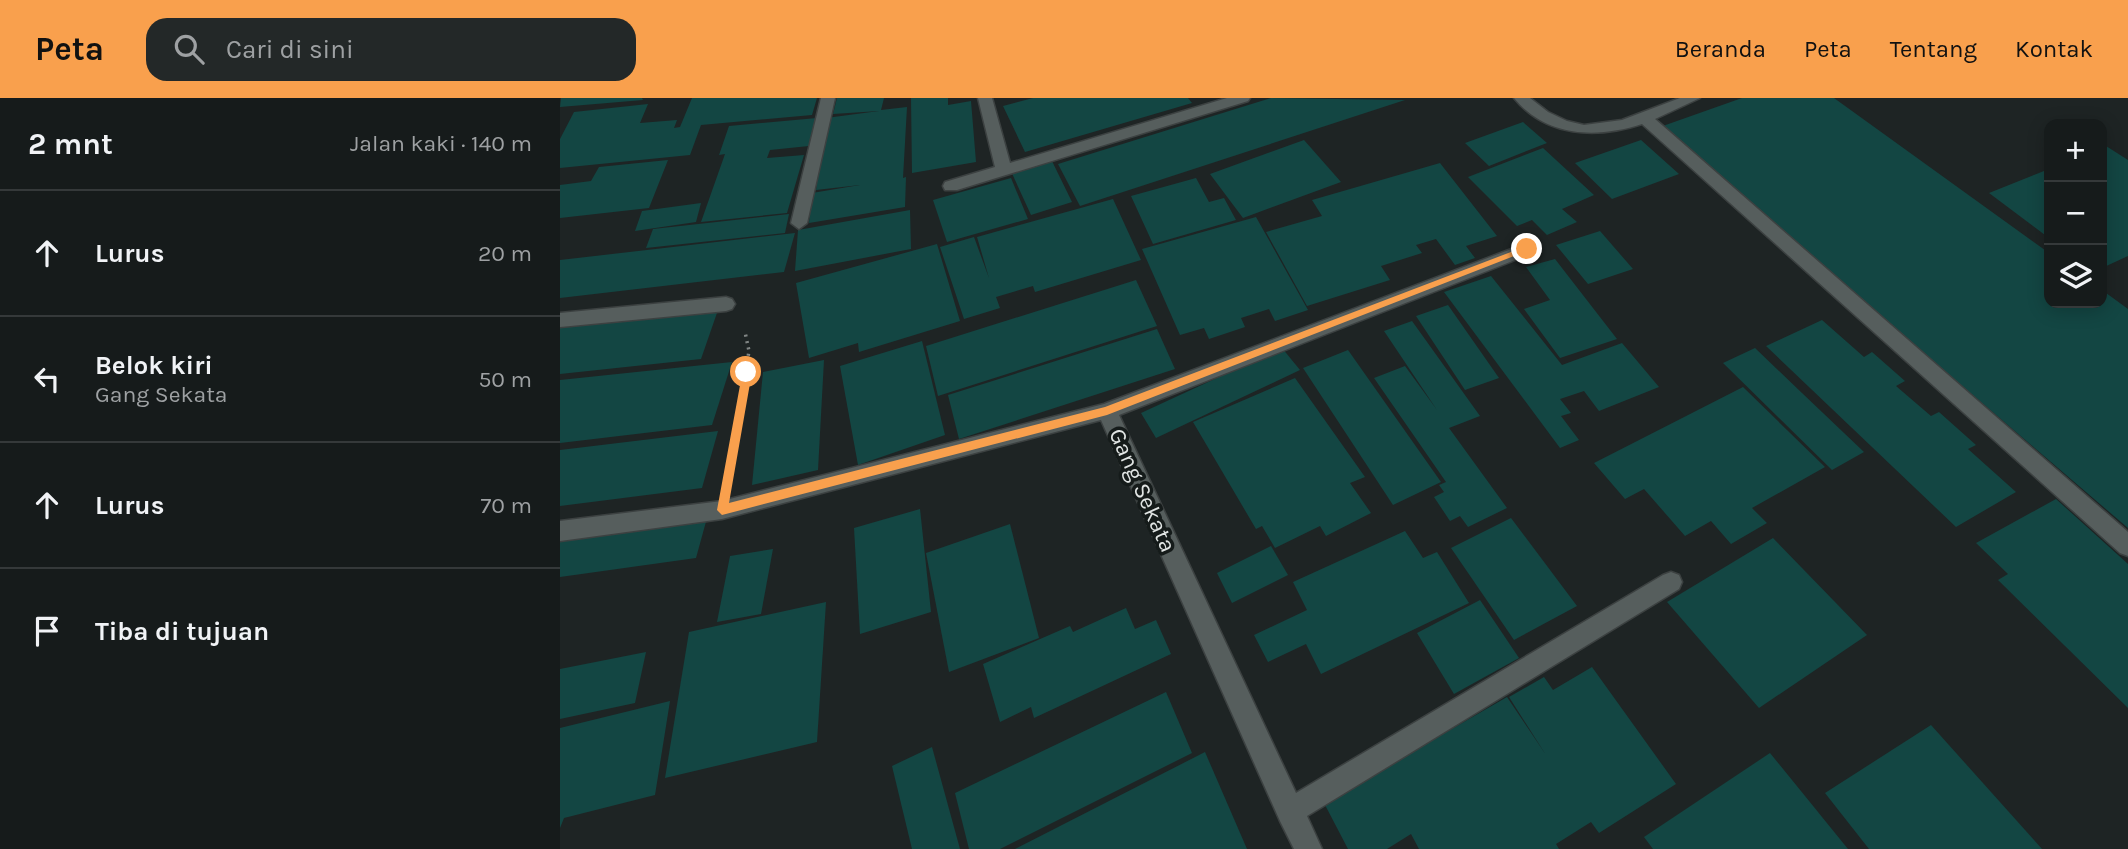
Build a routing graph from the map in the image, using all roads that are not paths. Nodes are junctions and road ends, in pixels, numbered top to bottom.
1 (828, 98) edge
2 (985, 98) edge
3 (1242, 98) edge
4 (1521, 98) edge
5 (1693, 98) edge
6 (1216, 102) edge
7 (1644, 118) junction
8 (1004, 170) junction
9 (951, 186) dead end
10 (799, 223) dead end
11 (1527, 249) dead end
12 (726, 304) road end
13 (560, 320) edge
14 (1107, 411) junction
15 (560, 531) edge
16 (2128, 546) edge
17 (1671, 582) dead end
18 (1289, 812) junction
19 (1308, 849) edge

1 - 10 street
2 - 8 street
3 - 6 street
4 - 7 street
5 - 7 street
6 - 8 street
7 - 16 street
8 - 9 street
11 - 14 street
12 - 13 street
14 - 15 street, Gang Sekata
14 - 18 street, Gang Sekata
17 - 18 street
18 - 19 street, Gang Sekata

